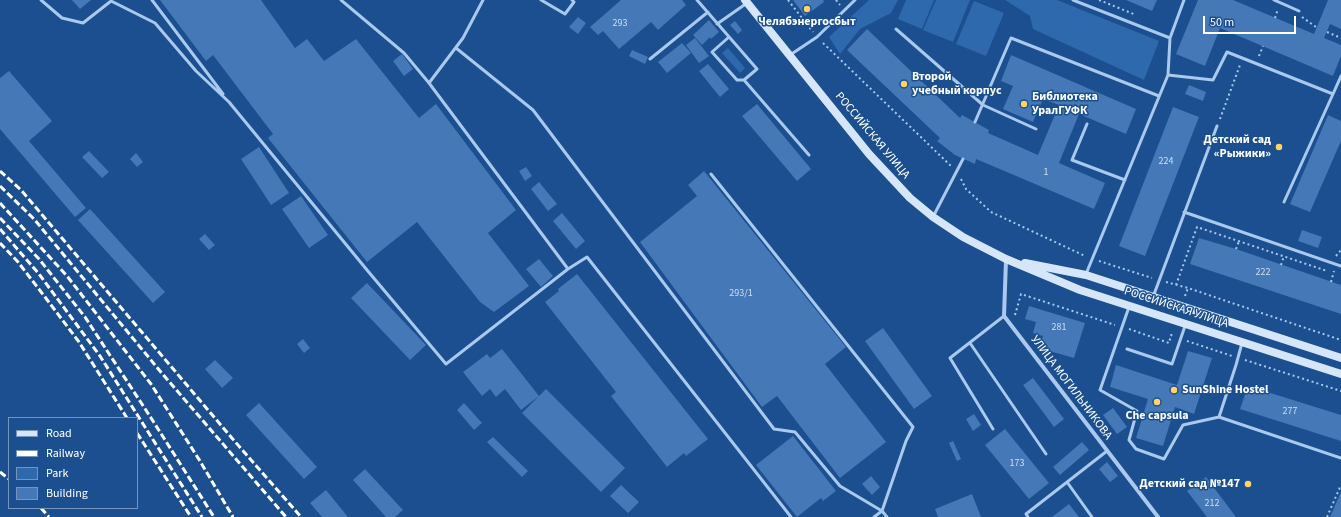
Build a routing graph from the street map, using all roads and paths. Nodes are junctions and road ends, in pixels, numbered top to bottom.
1 (41, 0) edge
2 (152, 0) edge
3 (341, 0) edge
4 (483, 0) edge
5 (541, 0) edge
6 (572, 0) edge
7 (697, 0) edge
8 (788, 0) edge
9 (855, 0) edge
10 (1073, 0) edge
11 (1184, 0) edge
12 (1274, 0) edge
13 (746, 1) edge
14 (1299, 11) dead end
15 (708, 12) junction
16 (718, 24) junction
17 (896, 28) dead end
18 (1327, 32) dead end
19 (729, 37) junction
20 (817, 37) junction
21 (1170, 38) junction
22 (1341, 38) edge
23 (1263, 46) dead end
24 (456, 48) junction
25 (790, 55) junction
26 (1242, 58) junction
27 (650, 59) dead end
28 (1256, 64) junction
29 (1168, 75) junction
30 (1341, 76) edge
31 (744, 80) junction
32 (429, 83) junction
33 (1334, 94) junction
34 (1159, 96) junction
35 (229, 102) junction
36 (983, 105) junction
37 (975, 122) dead end
38 (1087, 124) dead end
39 (1217, 126) joint
40 (1036, 129) dead end
41 (809, 155) dead end
42 (964, 159) dead end
43 (956, 171) junction
44 (711, 174) dead end
45 (1125, 180) junction
46 (1284, 202) dead end
47 (1184, 212) junction
48 (933, 217) junction
49 (1286, 247) junction
50 (1341, 250) edge
51 (1341, 253) edge
52 (1284, 256) junction
53 (1006, 259) junction
54 (1092, 259) junction
55 (1282, 265) dead end
56 (1336, 265) junction
57 (1341, 266) edge
58 (568, 269) junction
59 (1334, 273) junction
60 (1086, 275) junction
61 (1159, 280) junction
62 (1331, 282) dead end
63 (1176, 285) junction
64 (1153, 296) junction
65 (1129, 306) junction
66 (1004, 316) junction
67 (1186, 324) junction
68 (1341, 340) edge
69 (1242, 342) junction
70 (970, 343) junction
71 (1127, 349) dead end
72 (1341, 358) edge
73 (1341, 374) edge
74 (1219, 417) junction
75 (993, 429) dead end
76 (1107, 451) junction
77 (1046, 454) dead end
78 (1341, 458) edge
79 (1067, 482) junction
80 (1341, 485) edge
81 (882, 511) junction
82 (791, 517) edge
83 (874, 517) edge
84 (887, 517) edge
85 (1028, 517) edge
86 (1092, 517) edge
87 (1158, 517) edge
88 (1327, 517) edge

1 - 35 lane
2 - 35 lane
3 - 32 lane
4 - 24 lane
5 - 6 lane
7 - 15 lane
8 - 20 path
9 - 20 lane
10 - 21 lane
11 - 21 lane
12 - 14 lane
13 - 16 lane
13 - 25 main road, РОССИЙСКАЯ УЛИЦА
15 - 16 lane
15 - 27 lane
16 - 19 lane
17 - 36 lane
18 - 22 path
19 - 31 lane
19 - 31 lane
20 - 25 lane
20 - 43 path
21 - 29 lane
23 - 28 path
24 - 32 lane
24 - 81 lane
25 - 48 main road, РОССИЙСКАЯ УЛИЦА
26 - 28 lane
26 - 29 lane
26 - 39 path
28 - 33 lane
29 - 34 lane
30 - 33 lane
31 - 41 lane
32 - 58 lane
33 - 46 lane
34 - 36 lane
34 - 45 lane
35 - 58 lane
36 - 37 lane
36 - 40 lane
38 - 45 lane
39 - 47 lane
42 - 43 lane
43 - 48 lane
43 - 54 path
44 - 81 lane
45 - 54 lane
47 - 49 lane
47 - 61 lane
48 - 53 main road, РОССИЙСКАЯ УЛИЦА
49 - 52 path
49 - 56 lane
50 - 51 path
52 - 55 path
52 - 59 path
52 - 63 path
53 - 60 main road, РОССИЙСКАЯ УЛИЦА
53 - 65 main road, РОССИЙСКАЯ УЛИЦА
53 - 66 street
54 - 60 lane
54 - 61 path
56 - 57 lane
56 - 59 path
58 - 82 lane
59 - 62 path
60 - 64 main road, РОССИЙСКАЯ УЛИЦА
61 - 63 path
61 - 64 lane
63 - 68 path
64 - 72 main road, РОССИЙСКАЯ УЛИЦА
65 - 67 main road, РОССИЙСКАЯ УЛИЦА
65 - 74 lane
66 - 70 lane
66 - 76 street, УЛИЦА МОГИЛЬНИКОВА
67 - 69 main road, РОССИЙСКАЯ УЛИЦА
67 - 71 lane
69 - 73 main road, РОССИЙСКАЯ УЛИЦА
69 - 74 lane
70 - 75 lane
70 - 77 lane
74 - 78 lane
76 - 79 lane
76 - 87 street, УЛИЦА МОГИЛЬНИКОВА
79 - 85 lane
79 - 86 lane
80 - 88 path
81 - 83 lane
81 - 84 lane

